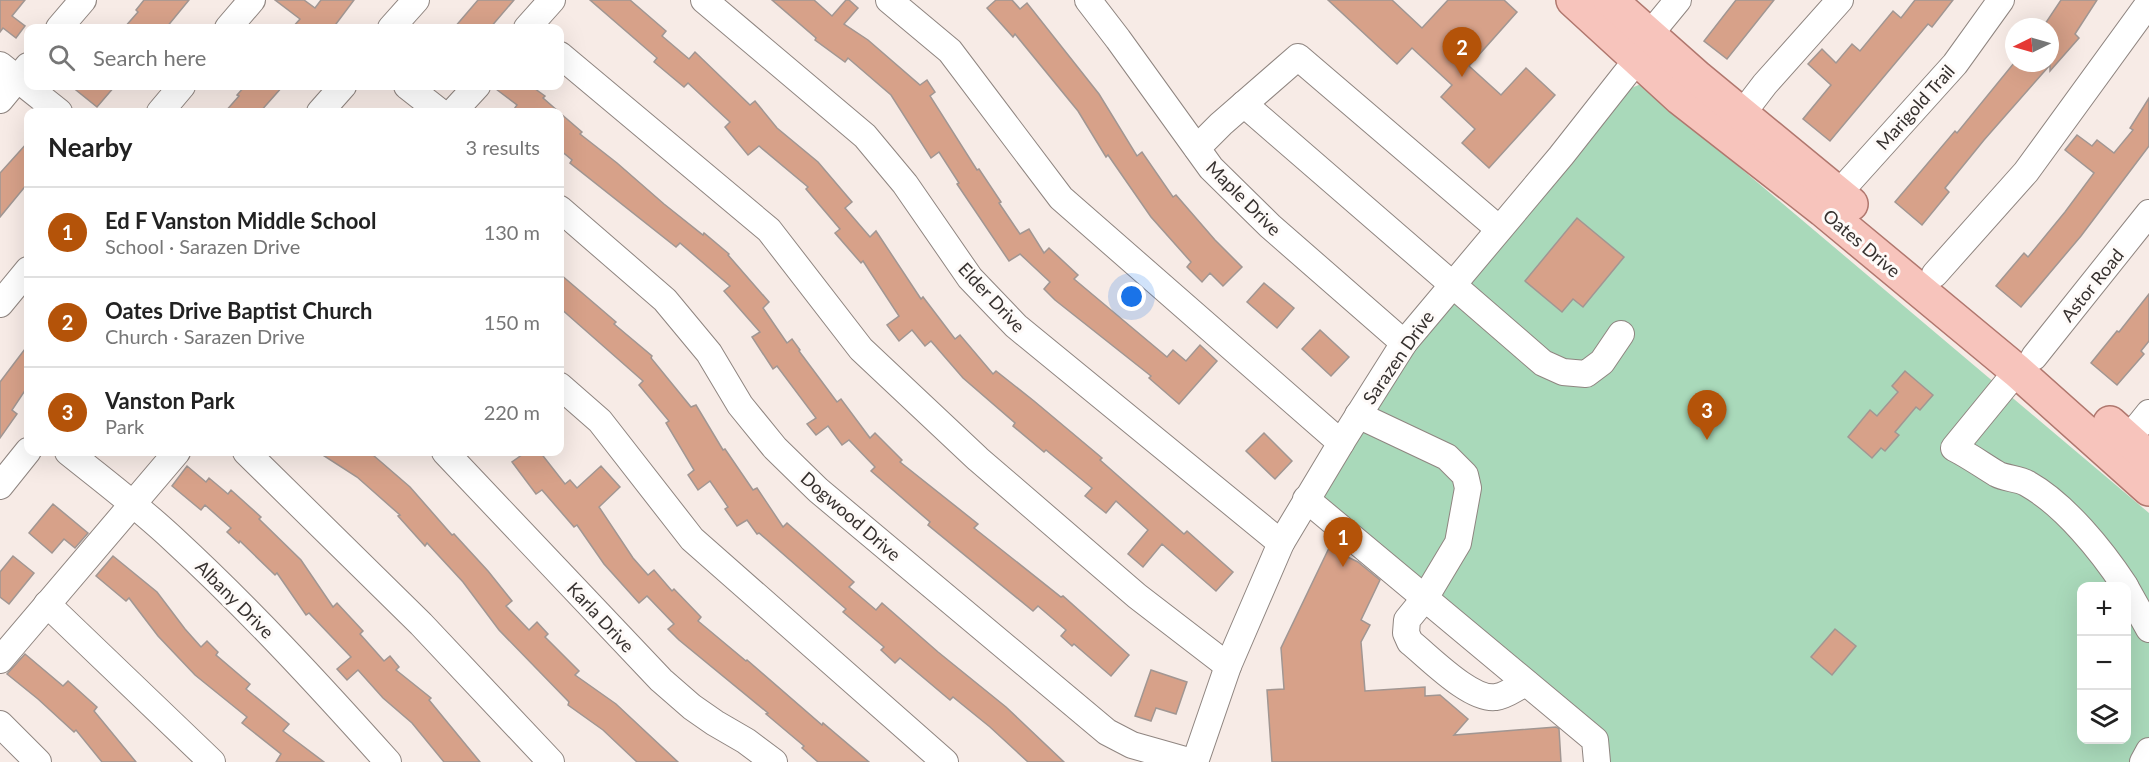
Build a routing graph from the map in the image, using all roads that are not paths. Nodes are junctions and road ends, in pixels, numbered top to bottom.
1 (83, 0) edge
2 (252, 0) edge
3 (416, 0) edge
4 (552, 0) edge
5 (704, 0) edge
6 (889, 0) edge
7 (1088, 0) edge
8 (1573, 0) edge
9 (1610, 0) edge
10 (1678, 0) edge
11 (1840, 0) edge
12 (2001, 0) edge
13 (2149, 3) edge
14 (62, 24) edge
15 (231, 24) edge
16 (395, 24) edge
17 (531, 24) edge
18 (1644, 47) junction
19 (564, 58) edge
20 (15, 70) edge
21 (36, 90) edge
22 (179, 90) edge
23 (339, 90) edge
24 (412, 90) edge
25 (473, 90) edge
26 (0, 100) edge
27 (1244, 104) junction
28 (55, 108) edge
29 (163, 108) edge
30 (323, 108) edge
31 (435, 108) edge
32 (457, 108) edge
33 (1742, 114) junction
34 (1197, 148) junction
35 (1830, 201) junction
36 (564, 212) edge
37 (2149, 213) edge
38 (1499, 229) junction
39 (1935, 274) junction
40 (24, 275) edge
41 (1452, 285) junction
42 (0, 304) edge
43 (1621, 334) dead end
44 (1404, 343) junction
45 (2026, 364) junction
46 (564, 390) edge
47 (2149, 413) edge
48 (1358, 415) junction
49 (1341, 443) junction
50 (2139, 448) edge
51 (24, 456) edge
52 (73, 456) edge
53 (174, 456) edge
54 (250, 456) edge
55 (449, 456) edge
56 (0, 486) edge
57 (2149, 489) edge
58 (1306, 499) junction
59 (132, 505) junction
60 (1281, 543) junction
61 (2123, 582) edge
62 (2131, 593) edge
63 (1425, 598) junction
64 (47, 604) junction
65 (2147, 614) edge
66 (0, 660) edge
67 (1228, 666) junction
68 (1526, 683) junction
69 (0, 724) edge
70 (2149, 751) edge
71 (39, 762) edge
72 (212, 762) edge
73 (388, 762) edge
74 (551, 762) edge
75 (774, 762) edge
76 (945, 762) edge
77 (1194, 762) edge
78 (1597, 762) edge
79 (2143, 762) edge

1 - 14 street
2 - 15 street
3 - 16 street
4 - 17 street
5 - 60 street, Elder Drive
6 - 49 street
7 - 34 street, Maple Drive
8 - 18 main road, Oates Drive
9 - 18 main road, Oates Drive
10 - 18 street, Sarazen Drive
11 - 33 street
12 - 35 street, Marigold Trail
13 - 39 street
18 - 33 main road, Oates Drive
18 - 35 main road, Oates Drive
18 - 38 street, Sarazen Drive
19 - 67 street
20 - 26 street
21 - 28 street
22 - 29 street
23 - 30 street
24 - 31 street
25 - 32 street
27 - 34 street
27 - 38 street
27 - 41 street
33 - 35 main road, Oates Drive
34 - 44 street, Maple Drive
35 - 39 main road, Oates Drive
35 - 45 main road, Oates Drive
36 - 77 street, Dogwood Drive
37 - 45 street, Astor Road
38 - 41 street, Sarazen Drive
39 - 45 main road, Oates Drive
40 - 42 street
41 - 43 street
41 - 44 street, Sarazen Drive
44 - 48 street, Sarazen Drive
45 - 50 main road, Oates Drive
45 - 57 main road, Oates Drive
45 - 61 street, Astor Road
46 - 76 street
47 - 50 street
48 - 49 street, Sarazen Drive
48 - 63 street
49 - 58 street, Sarazen Drive
51 - 56 street
52 - 59 street, Albany Drive
53 - 59 street
54 - 74 street
55 - 75 street, Karla Drive
58 - 60 street, Sarazen Drive
58 - 63 street
59 - 64 street
59 - 73 street, Albany Drive
60 - 67 street, Sarazen Drive
62 - 65 street
63 - 68 street
63 - 68 street
64 - 66 street
64 - 72 street
67 - 77 street, Sarazen Drive
68 - 78 street
69 - 71 street
70 - 79 street

